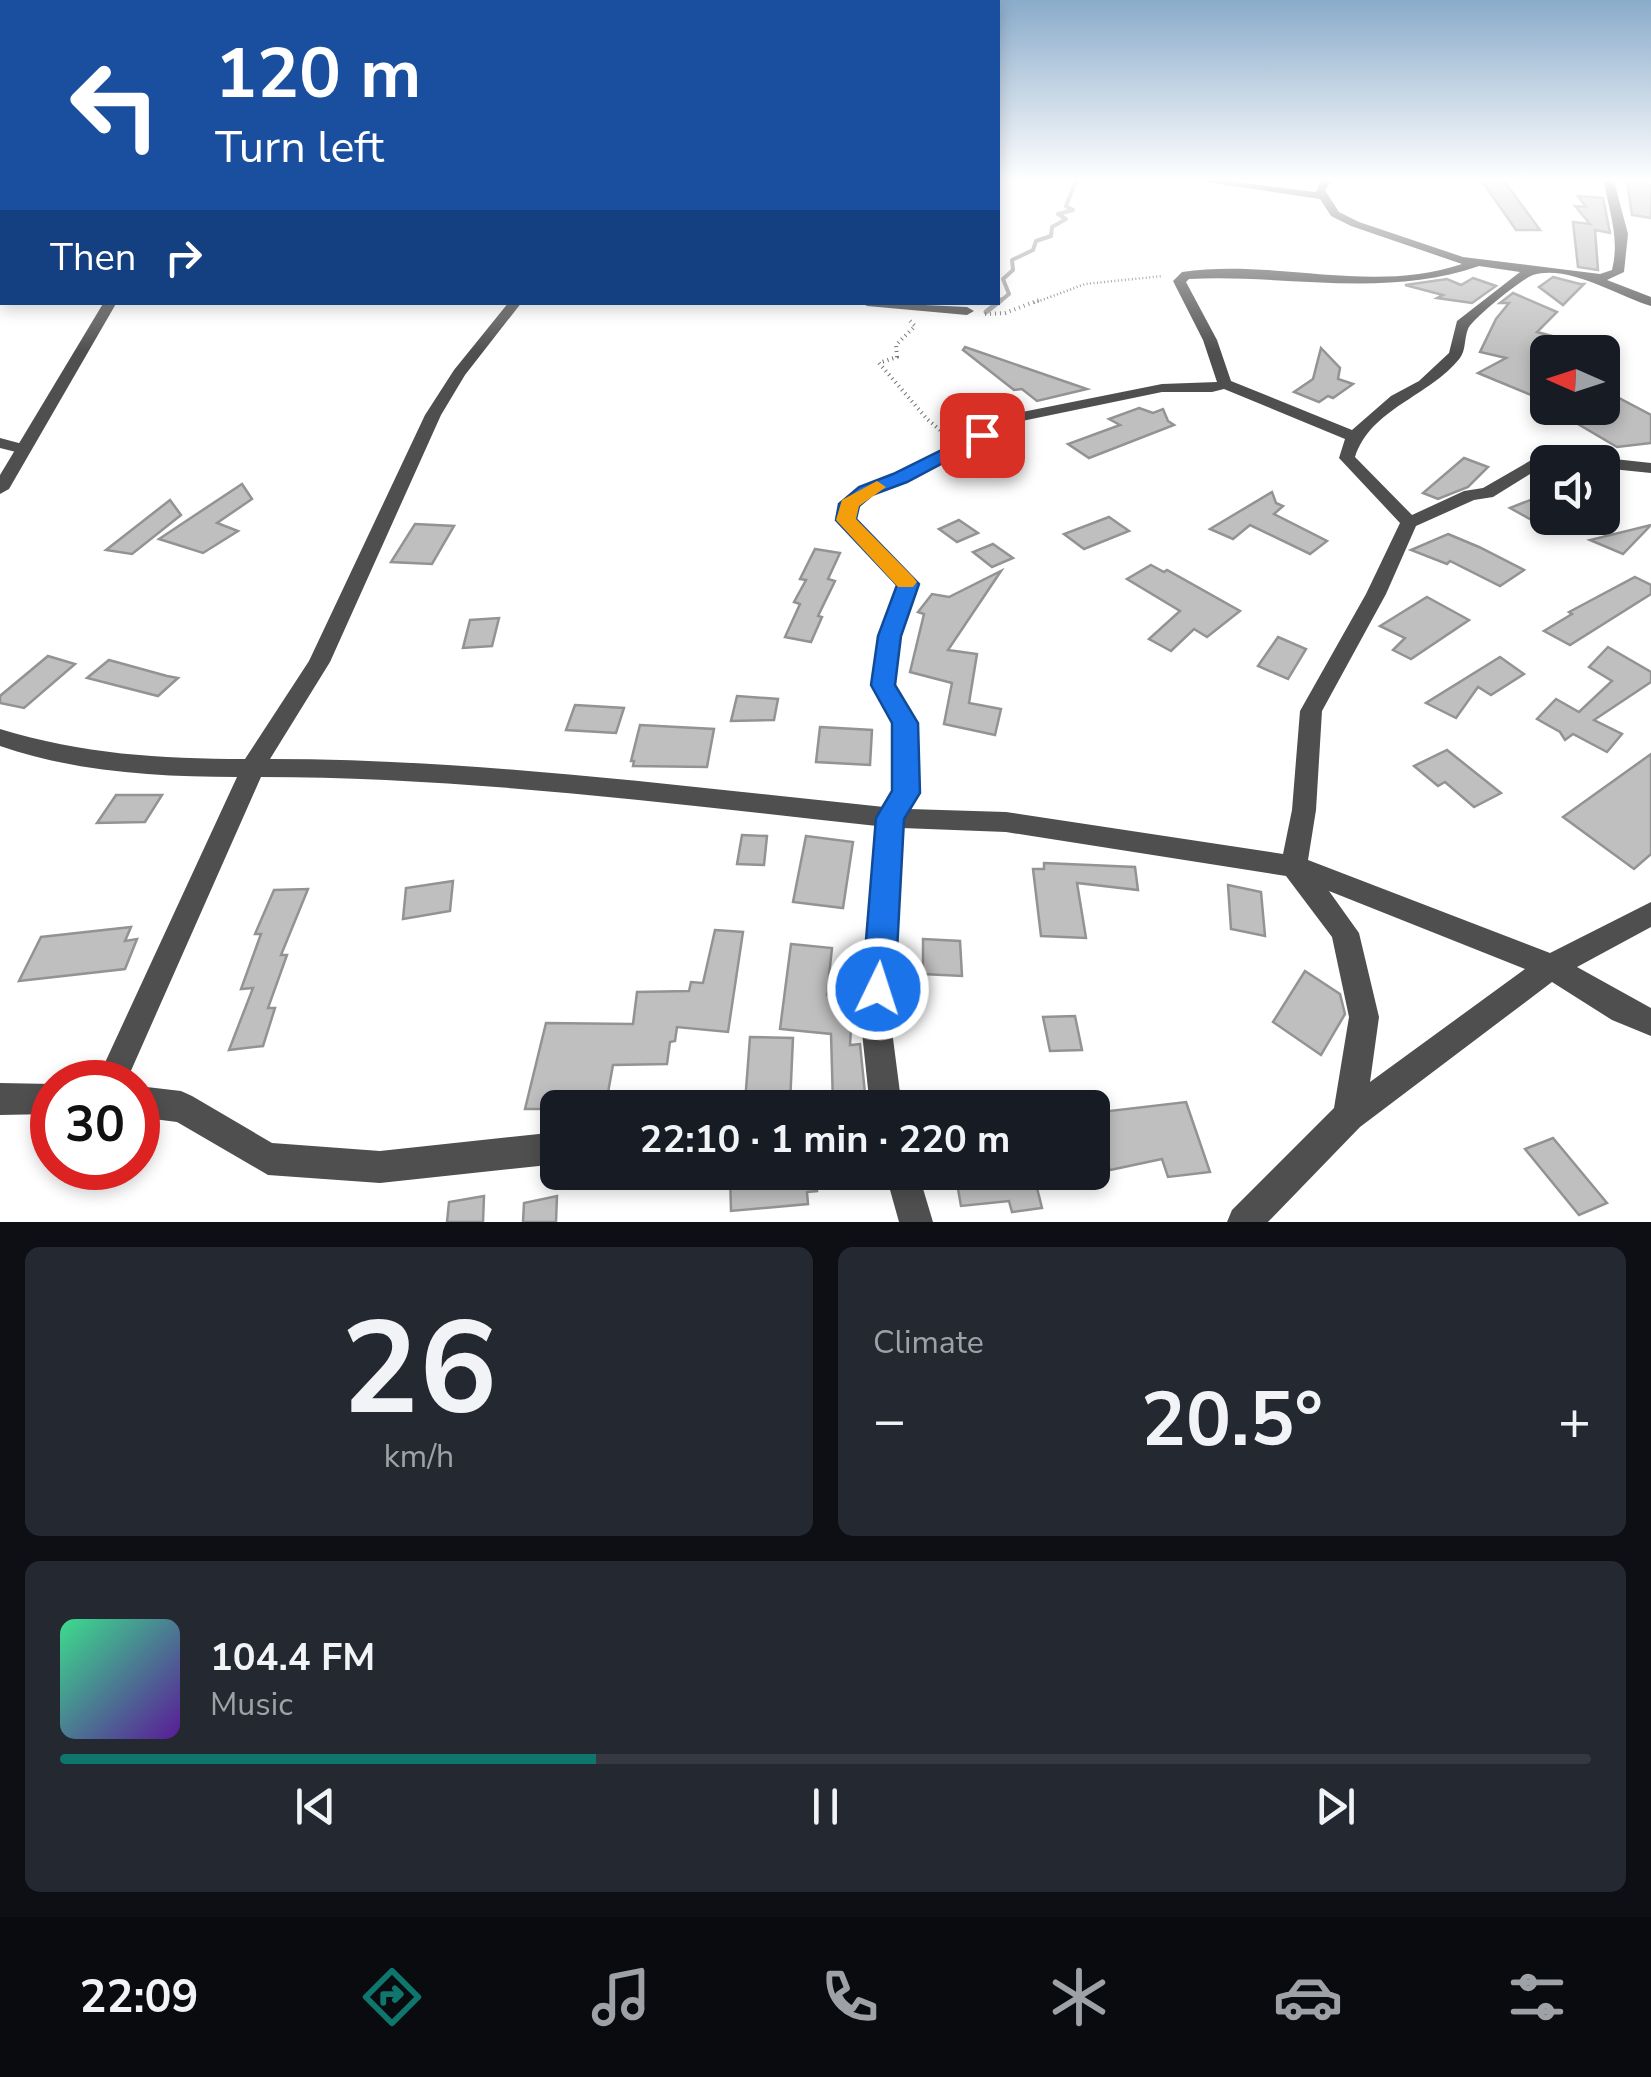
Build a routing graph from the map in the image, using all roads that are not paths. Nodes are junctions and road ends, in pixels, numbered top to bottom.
1 (1399, 238) edge
2 (1626, 238) edge
3 (1476, 263) junction
4 (1532, 270) junction
5 (1586, 277) junction
6 (1651, 298) edge
7 (109, 305) edge
8 (514, 305) edge
9 (884, 305) edge
10 (967, 311) road end
11 (1224, 384) junction
12 (1354, 437) junction
13 (0, 442) edge
14 (24, 449) junction
15 (1620, 465) edge
16 (1530, 466) edge
17 (1651, 468) edge
18 (0, 489) edge
19 (1409, 522) junction
20 (0, 737) edge
21 (254, 766) junction
22 (890, 818) junction
23 (1294, 866) junction
24 (1651, 914) edge
25 (1552, 966) junction
26 (1651, 1022) edge
27 (121, 1060) edge
28 (884, 1090) edge
29 (30, 1098) edge
30 (0, 1099) edge
31 (160, 1105) edge
32 (1349, 1116) junction
33 (540, 1150) edge
34 (907, 1190) edge
35 (916, 1222) edge
36 (1244, 1222) edge

1 - 3 street
2 - 5 street
3 - 4 street
3 - 11 street
4 - 5 street
4 - 12 street
5 - 6 street
7 - 14 street
8 - 21 street
9 - 10 street
11 - 12 street
11 - 22 street
12 - 19 street
13 - 14 street
14 - 18 street
15 - 17 street
16 - 19 street
19 - 23 street
20 - 21 street
21 - 22 street
21 - 27 street
22 - 23 street
22 - 28 street
23 - 25 street
23 - 32 street
24 - 25 street
25 - 26 street
25 - 32 street
29 - 30 street
31 - 33 street
32 - 36 street
34 - 35 street

